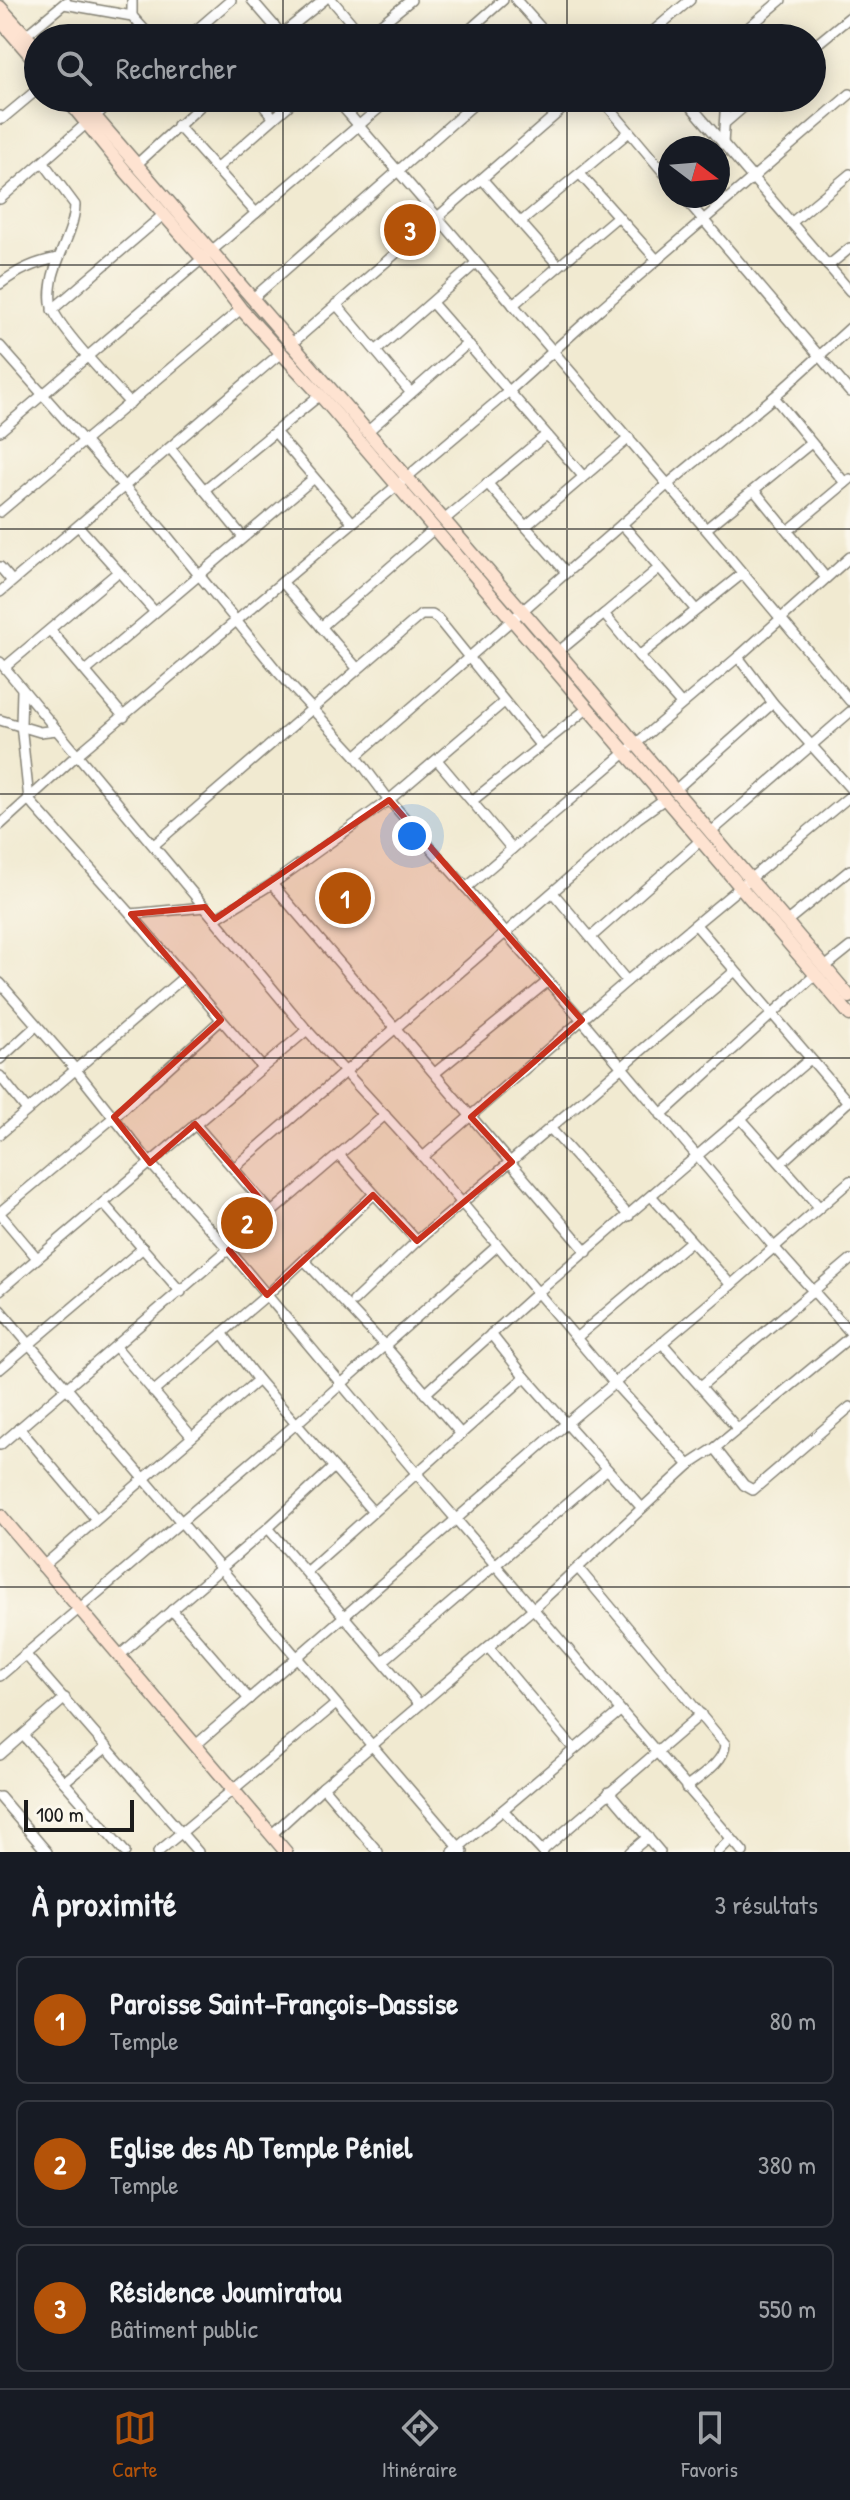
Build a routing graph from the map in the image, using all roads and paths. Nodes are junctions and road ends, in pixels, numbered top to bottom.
1 (132, 0) edge
2 (231, 0) edge
3 (252, 0) edge
4 (324, 0) edge
5 (332, 0) edge
6 (411, 0) edge
7 (503, 0) edge
8 (516, 0) edge
9 (690, 0) edge
10 (781, 0) edge
11 (66, 2) edge
12 (0, 7) edge
13 (132, 16) junction
14 (850, 17) edge
15 (0, 20) edge
16 (39, 24) edge
17 (139, 24) edge
18 (204, 24) edge
19 (273, 24) edge
20 (297, 24) edge
21 (352, 24) edge
22 (381, 24) edge
23 (476, 24) edge
24 (537, 24) edge
25 (662, 24) edge
26 (753, 24) edge
27 (24, 33) edge
28 (826, 37) edge
29 (24, 48) edge
30 (850, 94) edge
31 (24, 100) edge
32 (82, 112) edge
33 (87, 112) edge
34 (100, 112) edge
35 (192, 112) edge
36 (269, 112) edge
37 (279, 112) edge
38 (347, 112) edge
39 (375, 112) edge
40 (465, 112) edge
41 (559, 112) edge
42 (613, 112) edge
43 (696, 112) edge
44 (725, 112) edge
45 (738, 112) edge
46 (273, 117) junction
47 (1, 119) edge
48 (91, 120) junction
49 (725, 123) junction
50 (177, 125) junction
51 (359, 126) junction
52 (629, 132) junction
53 (716, 136) edge
54 (724, 136) edge
55 (730, 153) edge
56 (43, 162) junction
57 (136, 165) junction
58 (658, 166) edge
59 (216, 169) junction
60 (397, 172) junction
61 (580, 174) junction
62 (850, 174) edge
63 (483, 180) junction
64 (752, 180) junction
65 (0, 199) edge
66 (693, 208) edge
67 (256, 213) junction
68 (163, 215) junction
69 (617, 217) junction
70 (437, 219) junction
71 (703, 221) junction
72 (521, 222) junction
73 (791, 223) junction
74 (850, 248) edge
75 (206, 255) junction
76 (58, 258) junction
77 (657, 260) junction
78 (475, 264) junction
79 (558, 265) junction
80 (828, 266) junction
81 (0, 284) edge
82 (850, 291) edge
83 (252, 299) junction
84 (432, 303) junction
85 (336, 304) junction
86 (513, 305) junction
87 (241, 309) junction
88 (52, 310) junction
89 (850, 328) edge
90 (467, 344) junction
91 (286, 348) junction
92 (1, 350) edge
93 (377, 350) junction
94 (552, 351) junction
95 (87, 356) junction
96 (820, 356) junction
97 (508, 392) junction
98 (850, 392) edge
99 (411, 393) junction
100 (43, 394) junction
101 (320, 395) junction
102 (774, 397) junction
103 (130, 403) junction
104 (0, 431) edge
105 (275, 432) junction
106 (367, 432) junction
107 (546, 435) junction
108 (629, 438) junction
109 (85, 441) junction
110 (811, 443) junction
111 (170, 448) junction
112 (406, 476) junction
113 (583, 476) junction
114 (314, 478) junction
115 (848, 481) edge
116 (487, 483) junction
117 (668, 484) junction
118 (396, 486) junction
119 (125, 488) junction
120 (204, 490) junction
121 (754, 490) junction
122 (0, 512) edge
123 (352, 522) junction
124 (622, 524) junction
125 (439, 525) junction
126 (526, 526) junction
127 (79, 527) junction
128 (706, 529) junction
129 (788, 531) junction
130 (242, 536) junction
131 (850, 557) edge
132 (0, 567) edge
133 (659, 568) junction
134 (118, 572) junction
135 (566, 572) junction
136 (199, 574) junction
137 (742, 574) junction
138 (826, 578) junction
139 (12, 581) junction
140 (283, 583) junction
141 (0, 592) edge
142 (696, 610) junction
143 (154, 611) junction
144 (522, 611) junction
145 (604, 614) junction
146 (780, 618) junction
147 (511, 620) junction
148 (239, 621) junction
149 (321, 627) junction
150 (50, 630) junction
151 (558, 652) junction
152 (639, 656) junction
153 (467, 657) junction
154 (738, 657) junction
155 (3, 665) edge
156 (357, 668) junction
157 (87, 670) junction
158 (22, 690) junction
159 (850, 701) edge
160 (504, 702) junction
161 (773, 703) junction
162 (681, 704) junction
163 (588, 708) junction
164 (312, 710) junction
165 (850, 712) edge
166 (124, 717) junction
167 (0, 720) edge
168 (21, 724) junction
169 (57, 730) junction
170 (540, 745) junction
171 (812, 746) junction
172 (630, 748) junction
173 (78, 754) junction
174 (356, 756) junction
175 (437, 760) junction
176 (850, 788) edge
177 (670, 794) junction
178 (850, 796) edge
179 (29, 800) junction
180 (389, 800) junction
181 (472, 801) junction
182 (0, 825) edge
183 (705, 837) junction
184 (154, 845) junction
185 (512, 849) junction
186 (850, 870) edge
187 (744, 883) junction
188 (272, 884) junction
189 (466, 888) junction
190 (554, 894) junction
191 (205, 907) junction
192 (131, 914) junction
193 (215, 919) junction
194 (786, 922) junction
195 (696, 925) junction
196 (506, 935) junction
197 (591, 937) junction
198 (850, 947) edge
199 (735, 971) junction
200 (820, 971) junction
201 (184, 977) junction
202 (627, 981) junction
203 (547, 982) junction
204 (0, 983) edge
205 (850, 997) edge
206 (772, 1014) junction
207 (850, 1015) edge
208 (221, 1020) junction
209 (582, 1020) junction
210 (36, 1026) junction
211 (395, 1028) junction
212 (307, 1030) junction
213 (0, 1059) edge
214 (810, 1059) junction
215 (262, 1067) junction
216 (620, 1067) junction
217 (76, 1070) junction
218 (346, 1072) junction
219 (435, 1073) junction
220 (0, 1076) edge
221 (849, 1101) edge
222 (27, 1110) junction
223 (385, 1115) junction
224 (661, 1115) junction
225 (114, 1117) junction
226 (471, 1117) junction
227 (742, 1120) junction
228 (195, 1124) junction
229 (550, 1128) junction
230 (0, 1134) edge
231 (340, 1156) junction
232 (423, 1157) junction
233 (698, 1158) junction
234 (512, 1162) junction
235 (150, 1163) junction
236 (781, 1163) junction
237 (234, 1168) junction
238 (850, 1181) edge
239 (373, 1195) junction
240 (652, 1197) junction
241 (103, 1203) junction
242 (461, 1205) junction
243 (819, 1207) junction
244 (271, 1212) junction
245 (0, 1213) edge
246 (629, 1216) junction
247 (417, 1241) junction
248 (691, 1241) junction
249 (773, 1246) junction
250 (496, 1247) junction
251 (143, 1248) junction
252 (229, 1250) junction
253 (587, 1252) junction
254 (37, 1258) junction
255 (850, 1260) edge
256 (305, 1261) junction
257 (731, 1285) junction
258 (0, 1290) edge
259 (813, 1290) junction
260 (181, 1292) junction
261 (537, 1293) junction
262 (267, 1295) junction
263 (354, 1301) dead end
264 (0, 1310) edge
265 (222, 1333) junction
266 (491, 1334) junction
267 (850, 1335) edge
268 (576, 1338) junction
269 (662, 1343) junction
270 (29, 1344) junction
271 (385, 1346) junction
272 (116, 1347) junction
273 (0, 1369) edge
274 (525, 1377) junction
275 (258, 1380) junction
276 (343, 1383) junction
277 (615, 1384) junction
278 (702, 1385) junction
279 (67, 1387) junction
280 (153, 1392) junction
281 (425, 1394) junction
282 (850, 1407) edge
283 (567, 1423) junction
284 (296, 1424) junction
285 (19, 1428) junction
286 (737, 1428) junction
287 (461, 1434) junction
288 (192, 1437) junction
289 (0, 1445) edge
290 (715, 1448) junction
291 (689, 1465) junction
292 (334, 1467) junction
293 (606, 1470) junction
294 (417, 1474) junction
295 (145, 1478) junction
296 (642, 1508) junction
297 (373, 1512) junction
298 (0, 1515) edge
299 (96, 1519) junction
300 (457, 1519) junction
301 (181, 1522) junction
302 (268, 1528) junction
303 (496, 1564) junction
304 (42, 1567) junction
305 (221, 1568) junction
306 (578, 1568) junction
307 (307, 1571) junction
308 (77, 1608) junction
309 (534, 1608) junction
310 (172, 1610) junction
311 (343, 1617) junction
312 (488, 1647) junction
313 (25, 1654) junction
314 (120, 1655) junction
315 (296, 1657) junction
316 (383, 1661) junction
317 (0, 1676) edge
318 (65, 1698) junction
319 (249, 1699) junction
320 (336, 1704) junction
321 (419, 1704) junction
322 (620, 1711) junction
323 (701, 1714) junction
324 (23, 1735) junction
325 (197, 1744) junction
326 (371, 1746) junction
327 (107, 1747) junction
328 (573, 1748) junction
329 (656, 1753) junction
330 (0, 1755) edge
331 (64, 1782) junction
332 (323, 1787) junction
333 (686, 1788) junction
334 (233, 1790) junction
335 (609, 1792) junction
336 (0, 1797) edge
337 (503, 1810) junction
338 (181, 1833) junction
339 (271, 1835) junction
340 (648, 1837) junction
341 (731, 1839) junction
342 (458, 1850) edge
343 (47, 1852) edge
344 (125, 1852) edge
345 (158, 1852) edge
346 (198, 1852) edge
347 (286, 1852) edge
348 (378, 1852) edge
349 (543, 1852) edge
350 (630, 1852) edge
351 (660, 1852) edge
352 (718, 1852) edge
353 (743, 1852) edge

1 - 13 street
2 - 18 street
3 - 19 street
4 - 20 street
5 - 21 street
6 - 22 street
7 - 23 street
8 - 24 street
9 - 25 street
10 - 26 street
11 - 13 street
11 - 16 street
12 - 27 main road
13 - 17 street
14 - 28 street
15 - 29 main road
30 - 64 street
31 - 47 street
32 - 48 main road
33 - 48 main road
34 - 48 street
35 - 50 street
36 - 46 street
37 - 46 street
38 - 51 street
39 - 51 street
40 - 60 street
41 - 63 street
42 - 52 street
43 - 53 street
44 - 49 street
45 - 49 street
46 - 59 street
48 - 56 street
48 - 57 main road
48 - 68 main road
49 - 54 street
50 - 57 street
50 - 59 street
51 - 60 street
51 - 67 street
52 - 58 street
52 - 61 street
55 - 64 street
56 - 65 street
56 - 76 street
57 - 75 main road
59 - 67 street
60 - 70 street
60 - 83 street
61 - 69 street
61 - 72 street
62 - 73 street
63 - 70 street
63 - 72 street
64 - 71 street
64 - 73 street
66 - 71 street
67 - 75 street
68 - 75 main road
68 - 88 street
69 - 77 street
69 - 79 street
70 - 78 street
70 - 85 street
71 - 77 street
71 - 96 street
72 - 79 street
73 - 80 street
74 - 80 street
75 - 83 main road
75 - 87 main road
75 - 95 street
76 - 81 street
76 - 88 street
77 - 94 street
78 - 84 street
78 - 86 street
79 - 86 street
80 - 82 street
83 - 91 main road
84 - 90 street
84 - 93 street
85 - 91 street
85 - 93 street
86 - 94 street
87 - 91 main road
87 - 103 street
88 - 95 street
89 - 96 street
90 - 97 street
90 - 99 street
91 - 101 main road
91 - 106 main road
91 - 111 street
92 - 100 street
93 - 99 street
94 - 97 street
94 - 108 street
95 - 100 street
95 - 103 street
96 - 98 street
96 - 102 street
97 - 107 street
97 - 112 street
99 - 106 street
100 - 104 street
100 - 109 street
101 - 105 street
101 - 118 main road
102 - 110 street
102 - 117 street
103 - 109 street
105 - 114 street
105 - 120 street
106 - 112 main road
107 - 113 street
107 - 116 street
108 - 113 street
108 - 117 street
109 - 119 street
109 - 122 street
110 - 115 street
110 - 121 street
111 - 119 street
111 - 120 street
112 - 118 street
112 - 125 main road
113 - 126 street
114 - 123 street
114 - 130 street
115 - 129 street
116 - 125 street
116 - 126 street
117 - 124 street
117 - 128 street
118 - 123 street
118 - 125 main road
119 - 127 street
119 - 136 street
120 - 130 street
121 - 128 street
121 - 129 street
123 - 140 street
124 - 133 street
124 - 135 street
125 - 144 main road
125 - 147 main road
125 - 149 street
126 - 135 street
127 - 134 street
127 - 139 street
128 - 137 street
129 - 138 street
130 - 136 street
131 - 138 street
132 - 139 street
133 - 142 street
133 - 145 street
134 - 143 street
134 - 150 street
135 - 144 street
136 - 143 street
136 - 148 street
137 - 142 street
137 - 146 street
138 - 146 street
139 - 141 street
140 - 148 street
140 - 149 street
142 - 152 street
143 - 157 street
144 - 147 street
144 - 151 main road
145 - 151 street
145 - 152 street
146 - 154 street
146 - 159 street
147 - 153 street
147 - 163 main road
148 - 164 street
148 - 166 street
149 - 156 street
150 - 155 street
150 - 157 street
151 - 172 main road
152 - 162 street
153 - 156 street
153 - 160 street
153 - 174 street
154 - 161 street
154 - 162 street
155 - 158 street
156 - 164 street
157 - 166 street
158 - 168 street
158 - 169 street
160 - 170 street
160 - 175 street
161 - 171 street
161 - 177 street
162 - 172 street
163 - 170 street
163 - 172 main road
164 - 174 street
164 - 184 street
165 - 171 street
166 - 173 street
167 - 168 street
168 - 169 street
168 - 179 street
169 - 173 street
170 - 181 street
171 - 176 street
171 - 183 street
172 - 177 main road
172 - 185 street
173 - 179 street
173 - 184 street
174 - 180 street
175 - 180 street
175 - 181 street
177 - 183 main road
177 - 190 street
178 - 187 street
179 - 182 street
179 - 192 street
180 - 188 street
180 - 189 street
181 - 185 street
183 - 187 main road
183 - 197 street
184 - 191 street
185 - 189 street
186 - 194 street
187 - 194 main road
187 - 195 street
187 - 200 main road
188 - 193 street
188 - 211 street
189 - 196 street
190 - 196 street
190 - 197 street
191 - 192 street
191 - 193 street
192 - 201 street
193 - 212 street
194 - 200 main road
195 - 199 street
195 - 202 street
196 - 203 street
196 - 211 street
197 - 202 street
198 - 200 street
199 - 206 street
199 - 216 street
200 - 205 main road
200 - 206 street
200 - 207 main road
201 - 208 street
201 - 217 street
202 - 209 street
203 - 209 street
203 - 219 street
204 - 210 street
206 - 214 street
206 - 224 street
208 - 215 street
208 - 225 street
209 - 216 street
209 - 226 street
210 - 213 street
210 - 217 street
211 - 218 street
211 - 219 street
212 - 215 street
212 - 218 street
214 - 221 street
214 - 227 street
215 - 228 street
216 - 224 street
216 - 229 street
217 - 222 street
217 - 225 street
218 - 223 street
218 - 237 street
219 - 226 street
220 - 222 street
221 - 236 street
222 - 230 street
223 - 231 street
223 - 232 street
224 - 233 street
225 - 235 street
225 - 245 street
226 - 232 street
226 - 234 street
227 - 233 street
227 - 236 street
228 - 235 street
228 - 237 street
229 - 234 street
229 - 246 street
231 - 239 street
231 - 244 street
232 - 242 street
233 - 240 street
233 - 249 street
234 - 242 street
234 - 253 street
235 - 241 street
235 - 252 street
236 - 243 street
237 - 244 street
238 - 243 street
239 - 247 street
239 - 256 street
240 - 246 street
240 - 248 street
241 - 251 street
241 - 254 street
242 - 247 street
242 - 250 street
243 - 249 street
244 - 252 street
245 - 254 street
246 - 253 street
247 - 263 street
248 - 257 street
248 - 268 street
249 - 257 street
249 - 259 street
250 - 261 street
250 - 271 street
251 - 260 street
251 - 270 street
252 - 260 street
252 - 262 street
253 - 261 street
254 - 258 street
255 - 259 street
256 - 262 street
256 - 271 street
257 - 269 street
259 - 267 street
259 - 278 street
260 - 272 street
261 - 266 street
261 - 268 street
262 - 265 street
262 - 276 street
264 - 270 street
265 - 275 street
265 - 280 street
266 - 274 street
266 - 281 street
267 - 286 street
268 - 277 street
269 - 277 street
269 - 278 street
270 - 273 street
270 - 279 street
271 - 276 street
271 - 281 street
272 - 279 street
272 - 280 street
274 - 283 street
274 - 287 street
275 - 284 street
275 - 288 street
276 - 284 street
276 - 294 street
277 - 283 street
277 - 291 street
278 - 286 street
279 - 285 street
279 - 295 street
280 - 288 street
281 - 287 street
282 - 290 street
283 - 293 street
283 - 300 street
284 - 292 street
284 - 301 street
285 - 289 street
285 - 299 street
286 - 290 street
287 - 294 street
288 - 295 street
290 - 291 street
291 - 296 street
292 - 297 street
292 - 302 street
293 - 296 street
293 - 303 street
294 - 297 street
294 - 300 street
295 - 299 street
295 - 301 street
296 - 306 street
297 - 307 street
298 - 304 main road
299 - 304 street
300 - 303 street
300 - 311 street
301 - 305 street
301 - 308 street
302 - 305 street
302 - 307 street
303 - 309 street
303 - 316 street
304 - 308 main road
305 - 310 street
305 - 315 street
306 - 309 street
306 - 323 street
307 - 311 street
308 - 313 street
308 - 314 main road
309 - 312 street
309 - 322 street
310 - 314 street
310 - 319 street
311 - 315 street
311 - 316 street
312 - 321 street
312 - 328 street
313 - 317 street
313 - 318 street
314 - 325 main road
315 - 319 street
315 - 320 street
316 - 321 street
318 - 324 street
318 - 327 street
319 - 325 street
320 - 326 street
320 - 334 street
321 - 326 street
322 - 328 street
322 - 329 street
323 - 329 street
323 - 333 street
324 - 330 street
324 - 331 street
325 - 334 main road
326 - 332 street
326 - 342 street
327 - 331 street
327 - 338 street
328 - 337 street
329 - 333 street
329 - 335 street
331 - 344 street
332 - 339 street
332 - 348 street
333 - 341 street
334 - 338 street
334 - 339 main road
335 - 340 street
335 - 349 street
336 - 343 street
337 - 342 street
337 - 349 street
338 - 345 street
338 - 346 street
339 - 347 main road
340 - 350 street
340 - 351 street
341 - 352 street
341 - 353 street

